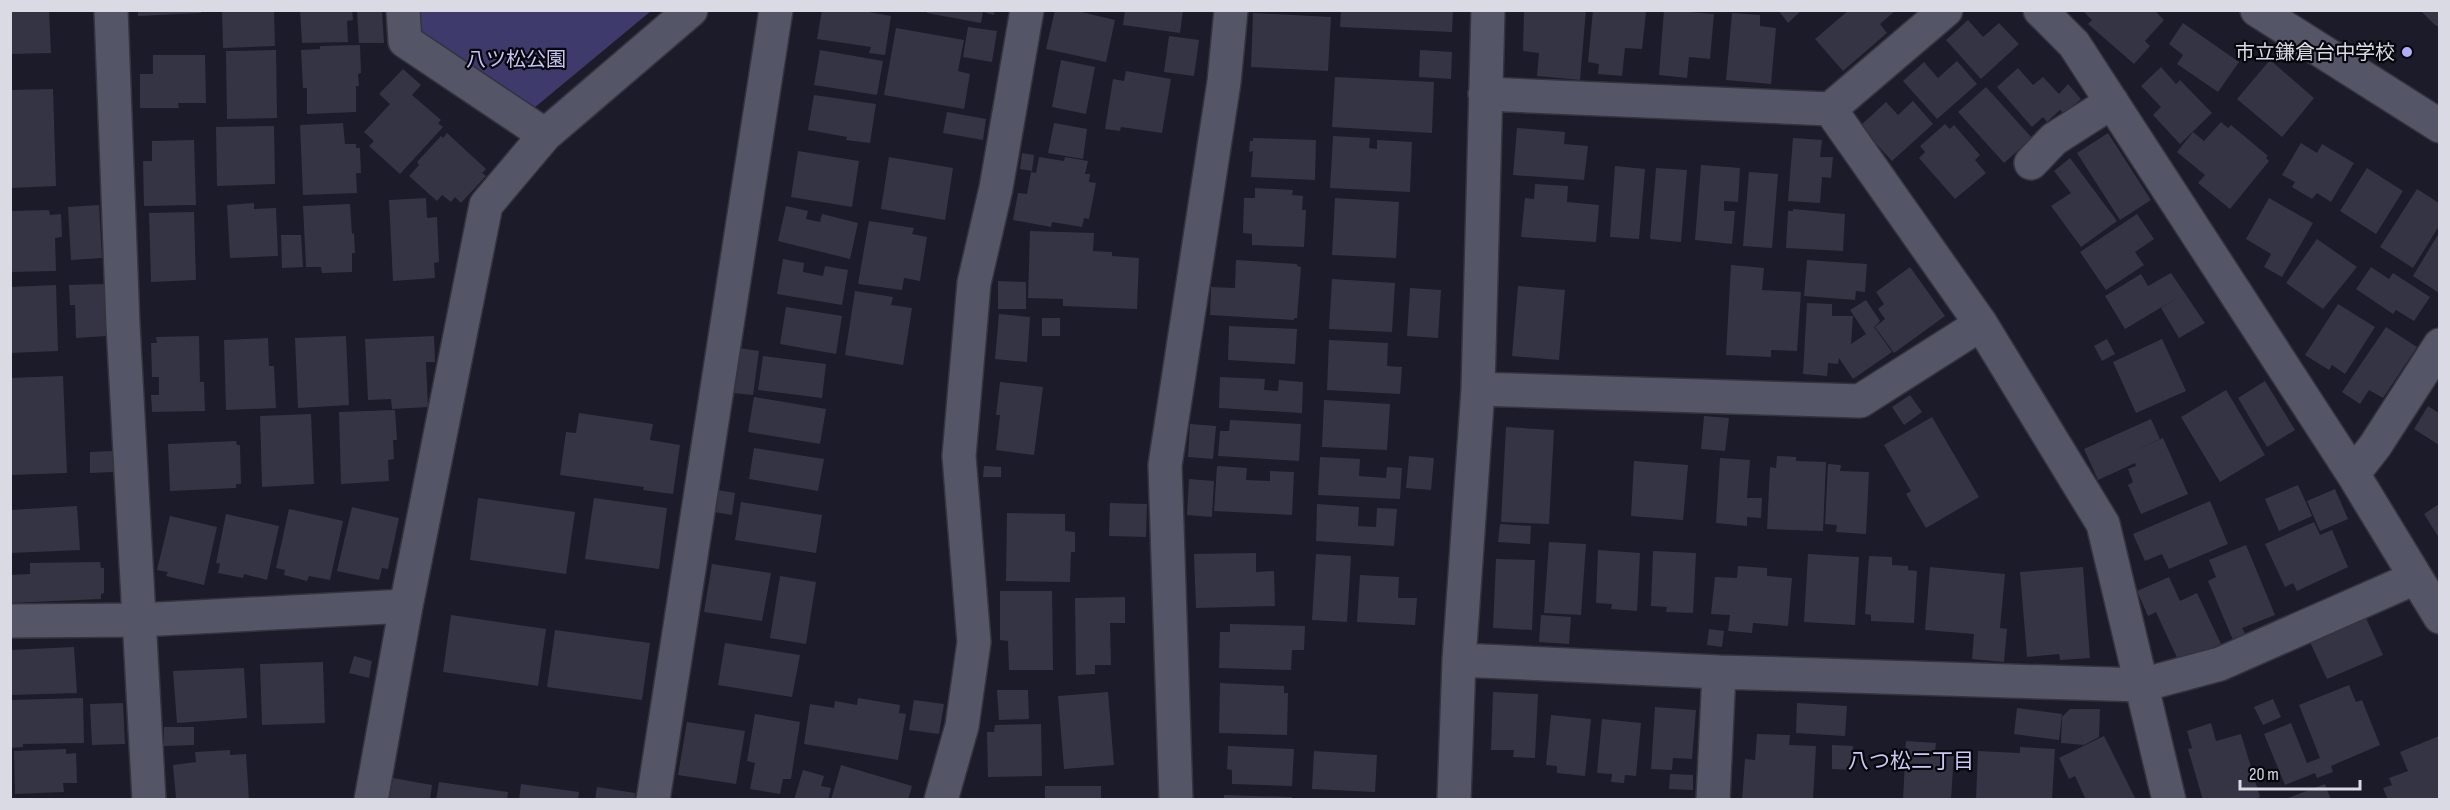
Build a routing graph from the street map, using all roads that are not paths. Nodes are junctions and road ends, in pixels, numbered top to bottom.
1 (111, 10) edge
2 (403, 10) edge
3 (691, 10) edge
4 (776, 10) edge
5 (1027, 10) edge
6 (1231, 10) edge
7 (1488, 10) edge
8 (1946, 10) edge
9 (2040, 10) edge
10 (2257, 10) edge
11 (1485, 94) junction
12 (2112, 102) junction
13 (1830, 109) junction
14 (2439, 126) edge
15 (545, 135) junction
16 (2031, 163) dead end
17 (1981, 324) junction
18 (2439, 345) edge
19 (1478, 389) junction
20 (2353, 474) junction
21 (2415, 578) junction
22 (406, 606) junction
23 (2439, 617) edge
24 (140, 620) junction
25 (10, 621) edge
26 (1459, 660) junction
27 (1719, 672) junction
28 (2142, 685) junction
29 (659, 798) edge
30 (149, 800) edge
31 (371, 800) edge
32 (941, 800) edge
33 (1176, 800) edge
34 (1454, 800) edge
35 (1713, 800) edge
36 (2169, 800) edge

1 - 24 street
2 - 15 street
3 - 15 street
4 - 29 street
5 - 32 street
6 - 33 street
7 - 11 street
8 - 13 street
9 - 12 street
10 - 14 street
11 - 13 street
11 - 19 street
12 - 16 street
12 - 20 street
13 - 17 street
15 - 22 street
17 - 19 street
17 - 28 street
18 - 20 street
19 - 26 street
20 - 21 street
21 - 23 street
21 - 28 street
22 - 24 street
22 - 31 street
24 - 25 street
24 - 30 street
26 - 27 street
26 - 34 street
27 - 28 street
27 - 35 street
28 - 36 street

